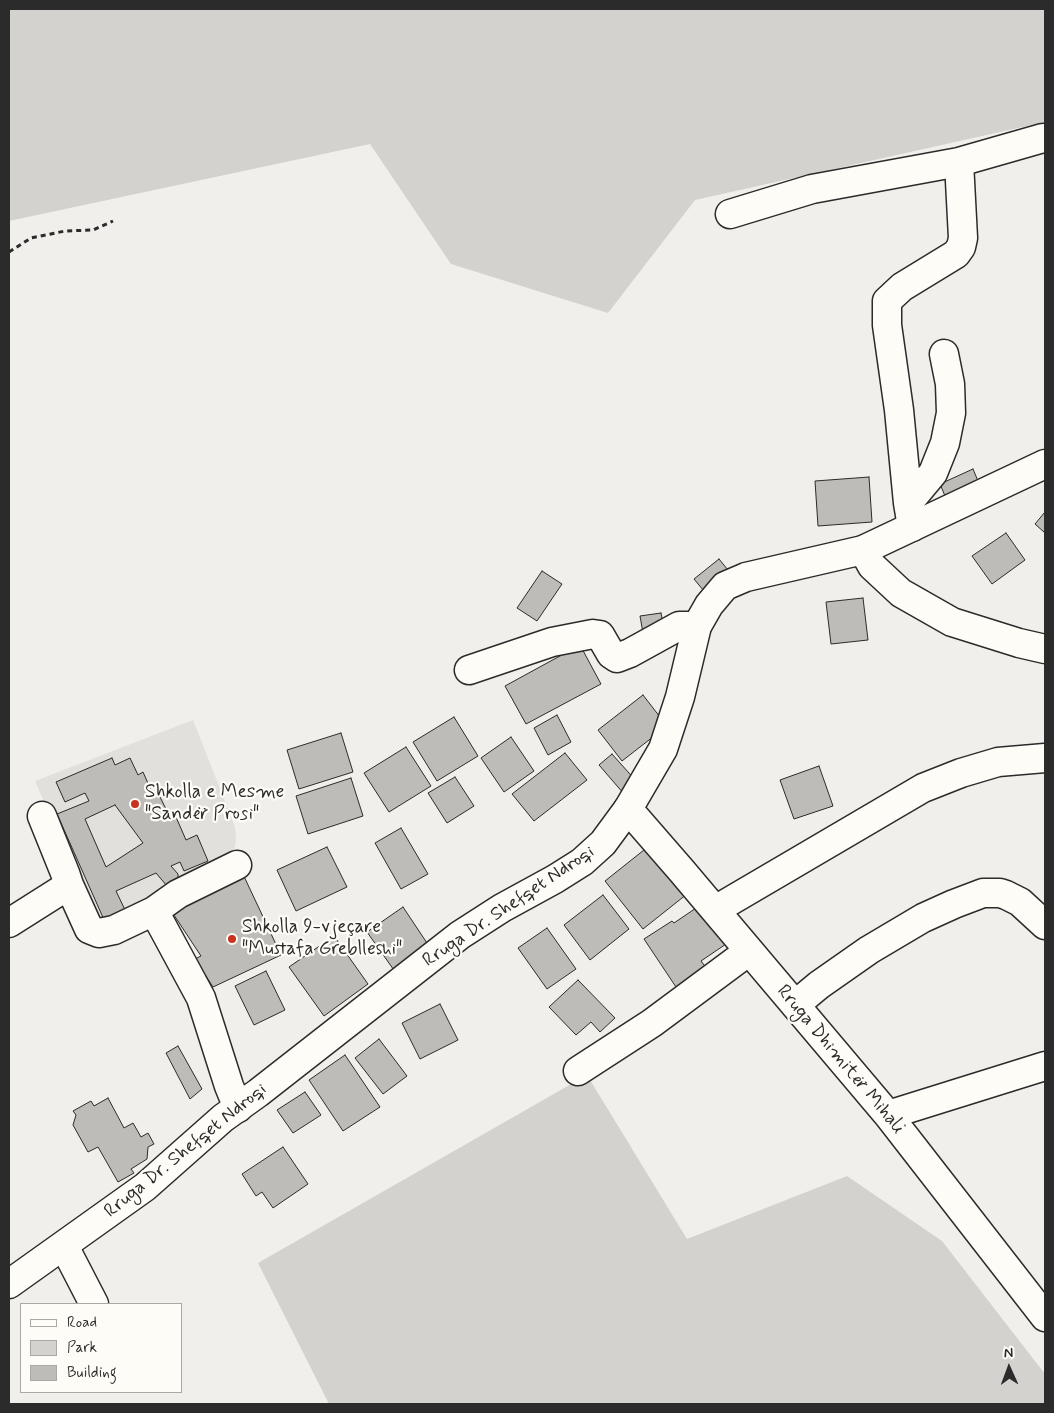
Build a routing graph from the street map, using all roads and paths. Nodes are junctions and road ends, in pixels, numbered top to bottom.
1 (1043, 138) dead end
2 (959, 162) junction
3 (730, 214) dead end
4 (113, 221) dead end
5 (9, 252) edge
6 (944, 354) dead end
7 (1045, 464) edge
8 (910, 515) junction
9 (863, 550) junction
10 (697, 626) junction
11 (1045, 649) edge
12 (469, 670) dead end
13 (1045, 758) edge
14 (628, 809) junction
15 (42, 816) dead end
16 (237, 865) dead end
17 (68, 885) junction
18 (715, 910) junction
19 (154, 911) junction
20 (9, 923) edge
21 (1045, 924) edge
22 (749, 951) junction
23 (795, 1006) junction
24 (1045, 1066) edge
25 (578, 1072) dead end
26 (238, 1108) junction
27 (888, 1115) junction
28 (64, 1246) junction
29 (9, 1284) edge
30 (93, 1303) edge
31 (1045, 1317) edge

1 - 2 street
2 - 3 street
2 - 8 street
4 - 5 path
6 - 8 street
7 - 8 street, Rruga Dr. Shefqet Ndroqi
8 - 9 street, Rruga Dr. Shefqet Ndroqi
9 - 10 street, Rruga Dr. Shefqet Ndroqi
9 - 11 street
10 - 12 street
10 - 14 street, Rruga Dr. Shefqet Ndroqi
13 - 18 street
14 - 18 street, Rruga Dhimitër Mihali
14 - 26 street, Rruga Dr. Shefqet Ndroqi
15 - 17 street
16 - 19 street
17 - 19 street
17 - 20 street
18 - 22 street, Rruga Dhimitër Mihali
19 - 26 street
21 - 23 street
22 - 23 street, Rruga Dhimitër Mihali
22 - 25 street
23 - 27 street, Rruga Dhimitër Mihali
24 - 27 street
26 - 28 street, Rruga Dr. Shefqet Ndroqi
27 - 31 street, Rruga Dhimitër Mihali
28 - 29 street, Rruga Dr. Shefqet Ndroqi
28 - 30 street

